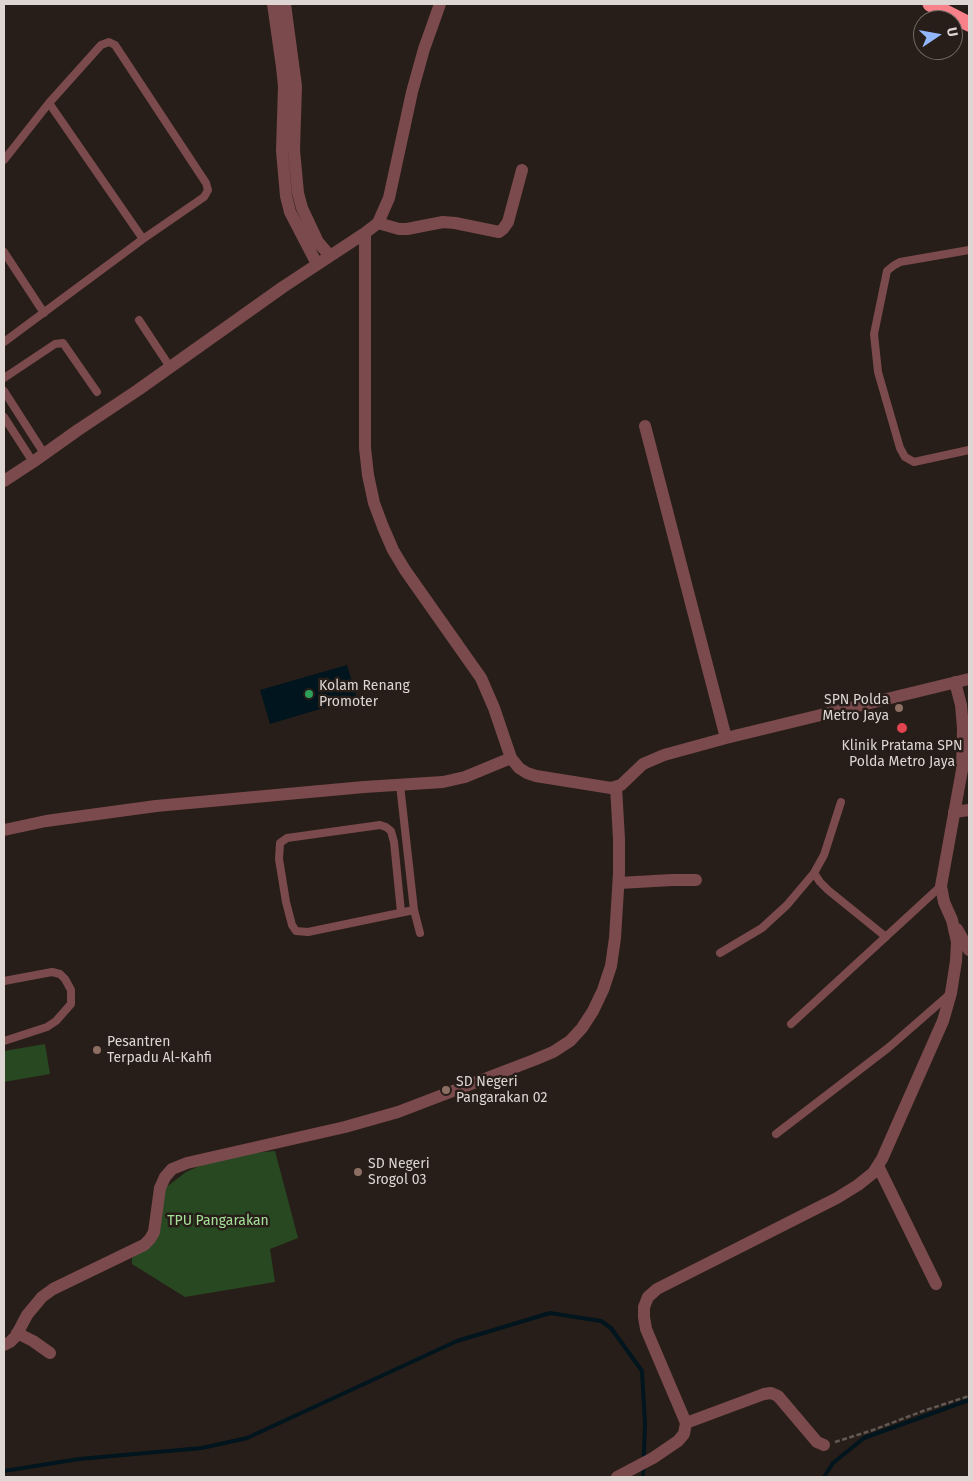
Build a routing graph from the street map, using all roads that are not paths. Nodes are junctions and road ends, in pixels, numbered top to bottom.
1 (272, 4) edge
2 (285, 4) edge
3 (440, 4) edge
4 (930, 4) edge
5 (969, 24) edge
6 (290, 86) junction
7 (49, 103) junction
8 (4, 160) edge
9 (522, 170) dead end
10 (378, 223) junction
11 (365, 234) junction
12 (143, 239) junction
13 (969, 250) edge
14 (4, 252) edge
15 (330, 256) junction
16 (317, 264) junction
17 (44, 313) junction
18 (139, 320) dead end
19 (4, 342) edge
20 (170, 367) junction
21 (4, 378) edge
22 (4, 392) edge
23 (97, 392) dead end
24 (4, 417) edge
25 (645, 426) dead end
26 (969, 450) edge
27 (45, 454) junction
28 (33, 462) junction
29 (4, 481) edge
30 (969, 679) edge
31 (956, 682) junction
32 (726, 738) junction
33 (511, 758) junction
34 (400, 784) junction
35 (616, 787) junction
36 (841, 802) dead end
37 (969, 810) edge
38 (954, 812) junction
39 (4, 830) edge
40 (814, 873) junction
41 (696, 880) dead end
42 (619, 883) junction
43 (941, 886) junction
44 (414, 910) junction
45 (400, 912) junction
46 (952, 920) junction
47 (420, 933) dead end
48 (886, 937) junction
49 (969, 950) edge
50 (720, 953) dead end
51 (4, 981) edge
52 (951, 994) junction
53 (791, 1024) dead end
54 (4, 1041) edge
55 (776, 1134) dead end
56 (878, 1166) junction
57 (936, 1284) dead end
58 (17, 1333) junction
59 (4, 1346) edge
60 (50, 1353) dead end
61 (686, 1422) junction
62 (824, 1445) road end
63 (617, 1477) edge

1 - 6 street
2 - 6 street
3 - 10 street
4 - 5 highway
6 - 15 street
6 - 16 street
7 - 8 lane
7 - 12 lane
7 - 12 lane
9 - 10 street
10 - 11 street
11 - 15 street
11 - 33 street
12 - 17 lane
13 - 26 lane
14 - 17 lane
15 - 16 street
16 - 20 street
17 - 19 lane
18 - 20 lane
20 - 27 street
21 - 23 lane
22 - 27 lane
24 - 28 lane
25 - 32 street
27 - 28 street
28 - 29 street
30 - 31 street
31 - 32 street
31 - 38 street
32 - 35 street
33 - 34 street
33 - 35 street
34 - 39 street
34 - 44 lane
35 - 42 street
36 - 40 lane
37 - 38 street
38 - 43 street
40 - 48 lane
40 - 50 lane
41 - 42 street
42 - 58 street
43 - 46 street
43 - 48 lane
44 - 45 lane
44 - 47 lane
45 - 45 lane
46 - 49 street
46 - 52 street
48 - 53 lane
51 - 54 lane
52 - 55 lane
52 - 56 street
56 - 57 street
56 - 61 street
58 - 59 street
58 - 60 street
61 - 62 street
61 - 63 street

